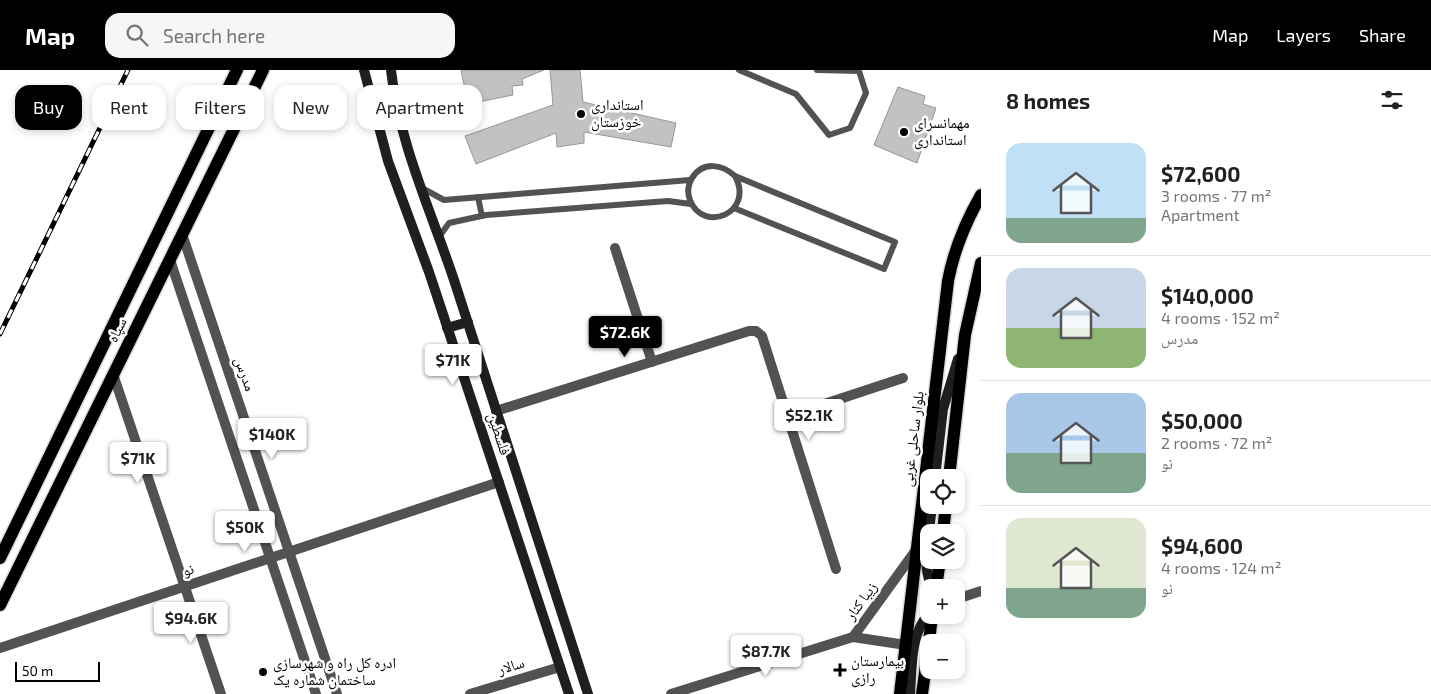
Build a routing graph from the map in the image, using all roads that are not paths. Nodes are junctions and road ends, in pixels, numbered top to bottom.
1 (237, 70) edge
2 (263, 70) edge
3 (364, 70) edge
4 (391, 70) edge
5 (739, 70) edge
6 (817, 70) edge
7 (860, 70) edge
8 (735, 176) junction
9 (690, 180) junction
10 (422, 188) junction
11 (981, 195) edge
12 (478, 197) junction
13 (691, 204) junction
14 (734, 208) junction
15 (482, 216) junction
16 (182, 234) junction
17 (439, 237) junction
18 (615, 248) dead end
19 (170, 260) junction
20 (981, 263) edge
21 (468, 322) junction
22 (447, 328) junction
23 (965, 335) junction
24 (652, 362) junction
25 (113, 374) junction
26 (903, 378) dead end
27 (496, 411) junction
28 (788, 416) junction
29 (937, 469) edge
30 (950, 469) edge
31 (499, 482) junction
32 (916, 550) junction
33 (289, 552) junction
34 (0, 558) edge
35 (271, 558) junction
36 (836, 569) dead end
37 (186, 586) junction
38 (981, 591) edge
39 (965, 597) edge
40 (0, 605) edge
41 (920, 624) edge
42 (853, 637) junction
43 (906, 646) junction
44 (0, 648) edge
45 (560, 667) junction
46 (924, 679) edge
47 (221, 694) edge
48 (316, 694) edge
49 (337, 694) edge
50 (470, 694) edge
51 (569, 694) edge
52 (588, 694) edge
53 (671, 694) edge
54 (900, 694) edge
55 (910, 694) edge
56 (922, 694) edge

1 - 34 main road, سپاه
2 - 16 main road, سپاه
3 - 22 street, فلسطین
4 - 10 street, فلسطین
5 - 7 lane
6 - 7 lane
8 - 9 lane
8 - 14 lane
8 - 14 lane
9 - 12 lane
9 - 13 lane
10 - 12 lane
10 - 17 street, فلسطین
11 - 32 main road, بلوار ساحلی غربی
12 - 15 lane
13 - 14 lane
13 - 15 lane
15 - 17 lane
16 - 19 main road, سپاه
16 - 33 street, مدرس
17 - 21 street, فلسطین
18 - 24 street
19 - 25 main road, سپاه
19 - 35 street
20 - 23 main road
21 - 22 street
21 - 27 street, فلسطین
22 - 31 street, فلسطین
23 - 29 street
23 - 30 main road
24 - 27 street
24 - 28 street
25 - 37 street
25 - 40 main road, سپاه
26 - 28 street
27 - 52 street, فلسطین
28 - 36 street
31 - 33 street, نو
31 - 45 street, فلسطین
32 - 42 street, زیبا کنار
32 - 43 main road, بلوار ساحلی غربی
33 - 35 street, نو
33 - 49 street, مدرس
35 - 37 street, نو
35 - 48 street
37 - 44 street, نو
37 - 47 street
38 - 39 street
41 - 55 street
42 - 43 street
42 - 53 street, زیبا کنار
43 - 54 main road, بلوار ساحلی غربی
45 - 50 street, سالار
45 - 51 street, فلسطین
46 - 56 main road

